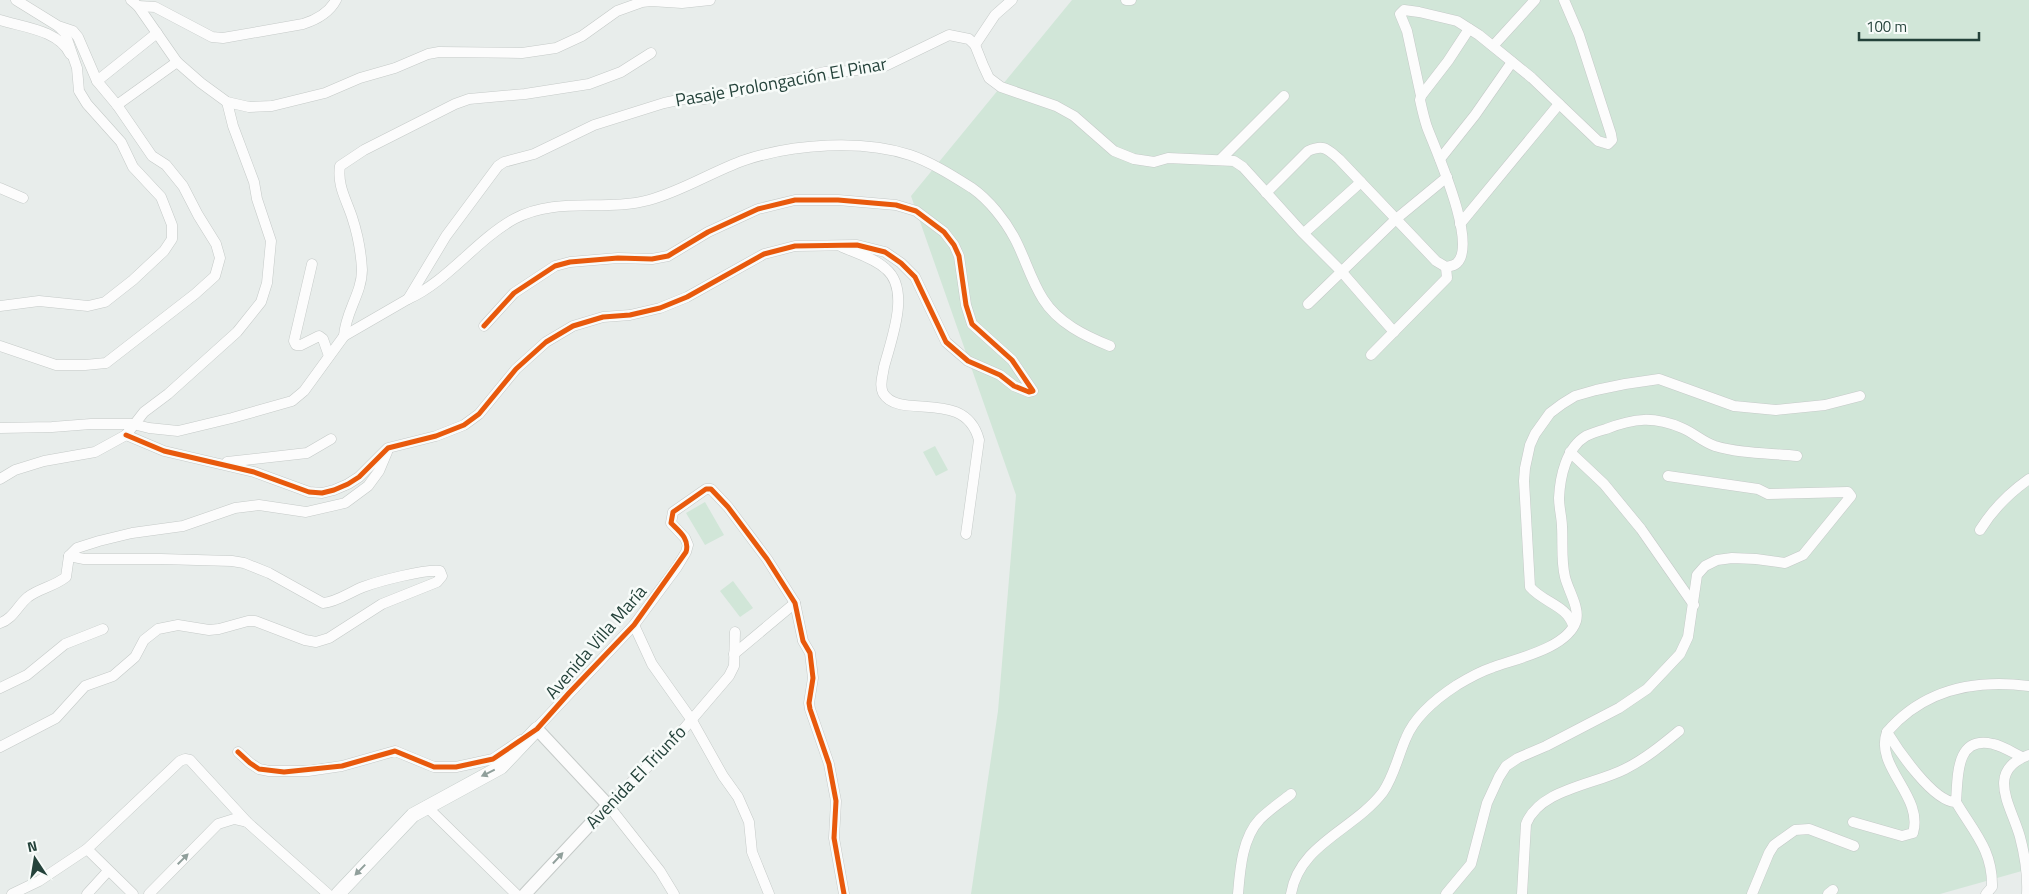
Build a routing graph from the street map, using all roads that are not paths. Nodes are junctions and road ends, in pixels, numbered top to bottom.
1 (16, 0) edge
2 (336, 0) edge
3 (710, 0) edge
4 (1012, 0) edge
5 (1126, 0) edge
6 (1131, 0) edge
7 (1535, 0) edge
8 (1564, 0) edge
9 (134, 3) edge
10 (0, 20) edge
11 (58, 26) junction
12 (1469, 28) junction
13 (157, 33) junction
14 (976, 45) junction
15 (1493, 46) junction
16 (651, 53) dead end
17 (178, 62) junction
18 (1512, 62) junction
19 (77, 68) junction
20 (97, 81) junction
21 (1284, 96) dead end
22 (1421, 96) junction
23 (227, 102) junction
24 (1559, 104) junction
25 (117, 105) junction
26 (1440, 159) junction
27 (1220, 160) junction
28 (1447, 177) junction
29 (1361, 182) junction
30 (0, 188) edge
31 (1266, 193) junction
32 (23, 198) dead end
33 (1396, 219) junction
34 (1460, 224) junction
35 (1304, 233) junction
36 (836, 244) junction
37 (312, 264) dead end
38 (1446, 267) junction
39 (1341, 271) junction
40 (408, 299) junction
41 (1308, 304) dead end
42 (0, 306) edge
43 (484, 326) dead end
44 (1394, 332) junction
45 (344, 336) junction
46 (0, 346) edge
47 (1110, 346) dead end
48 (1371, 355) dead end
49 (329, 356) junction
50 (1860, 396) dead end
51 (133, 424) junction
52 (0, 428) edge
53 (126, 435) junction
54 (331, 439) dead end
55 (388, 448) junction
56 (1570, 452) junction
57 (1797, 456) dead end
58 (219, 462) junction
59 (1668, 476) dead end
60 (0, 479) edge
61 (2029, 479) edge
62 (1980, 530) dead end
63 (966, 534) dead end
64 (69, 556) junction
65 (795, 602) junction
66 (1694, 605) junction
67 (0, 623) edge
68 (1573, 625) junction
69 (634, 626) junction
70 (103, 629) dead end
71 (735, 632) dead end
72 (734, 654) junction
73 (2029, 686) edge
74 (0, 688) edge
75 (691, 719) junction
76 (537, 729) junction
77 (1679, 731) dead end
78 (1887, 732) junction
79 (0, 747) edge
80 (238, 752) dead end
81 (2025, 756) edge
82 (1291, 794) dead end
83 (1956, 802) junction
84 (608, 805) junction
85 (426, 806) junction
86 (247, 822) junction
87 (1853, 822) dead end
88 (1854, 846) dead end
89 (87, 849) junction
90 (108, 871) junction
91 (12, 894) edge
92 (87, 894) edge
93 (133, 894) edge
94 (149, 894) edge
95 (328, 894) edge
96 (338, 894) edge
97 (516, 894) edge
98 (525, 894) edge
99 (674, 894) edge
100 (769, 894) edge
101 (844, 894) edge
102 (1238, 894) edge
103 (1291, 894) edge
104 (1446, 894) edge
105 (1522, 894) edge
106 (1752, 894) edge
107 (1986, 894) edge
108 (2027, 894) edge

1 - 11 street
2 - 9 street
3 - 23 street
4 - 14 street
5 - 6 street
7 - 15 street
8 - 24 street
9 - 13 street
10 - 19 street
11 - 19 street
11 - 20 street
12 - 15 street
12 - 22 street
12 - 22 street
13 - 17 street
13 - 20 street
14 - 27 street
14 - 40 street, Pasaje Prolongación El Pinar
15 - 18 street
16 - 45 street
17 - 23 street
17 - 25 street
18 - 24 street
18 - 26 street
19 - 42 street
20 - 25 street
21 - 27 street
22 - 26 street
23 - 51 street
24 - 34 street
25 - 46 street
26 - 28 street
27 - 31 street
28 - 33 street
28 - 34 street
29 - 31 street
29 - 33 street
29 - 35 street
30 - 32 street
31 - 35 street
33 - 38 street
33 - 39 street
34 - 38 street
35 - 39 street
36 - 43 street
36 - 55 street
36 - 63 street
37 - 49 street
38 - 44 street
39 - 41 street
39 - 44 street
40 - 45 street
40 - 47 street
44 - 48 street
45 - 49 street
49 - 51 street
50 - 68 street
51 - 52 street
51 - 53 street
53 - 58 street
53 - 60 street
54 - 58 street
55 - 58 street
55 - 64 street
56 - 57 street
56 - 66 street
56 - 68 street
59 - 66 street
61 - 62 street
64 - 67 street
64 - 79 street
65 - 69 street, Avenida Villa María
65 - 72 street
65 - 101 street
66 - 104 street
68 - 103 street
69 - 75 street
69 - 76 street, Avenida Villa María
70 - 74 street
71 - 72 street, Avenida El Triunfo
72 - 75 street, Avenida El Triunfo
73 - 78 street
75 - 84 street, Avenida El Triunfo
75 - 100 street
76 - 80 street
76 - 84 street
76 -> 85 main road, Avenida Villa María
77 - 105 street
78 - 83 street
78 - 87 street
81 - 83 street
81 - 108 street
82 - 102 street
83 - 107 street
98 -> 84 street, Avenida El Triunfo
84 - 99 street
85 -> 96 main road, Avenida Villa María
85 - 97 street
86 - 89 street
94 -> 86 street
86 - 95 street
88 - 106 street
89 - 90 street
89 - 91 street
90 - 92 street
90 - 93 street

